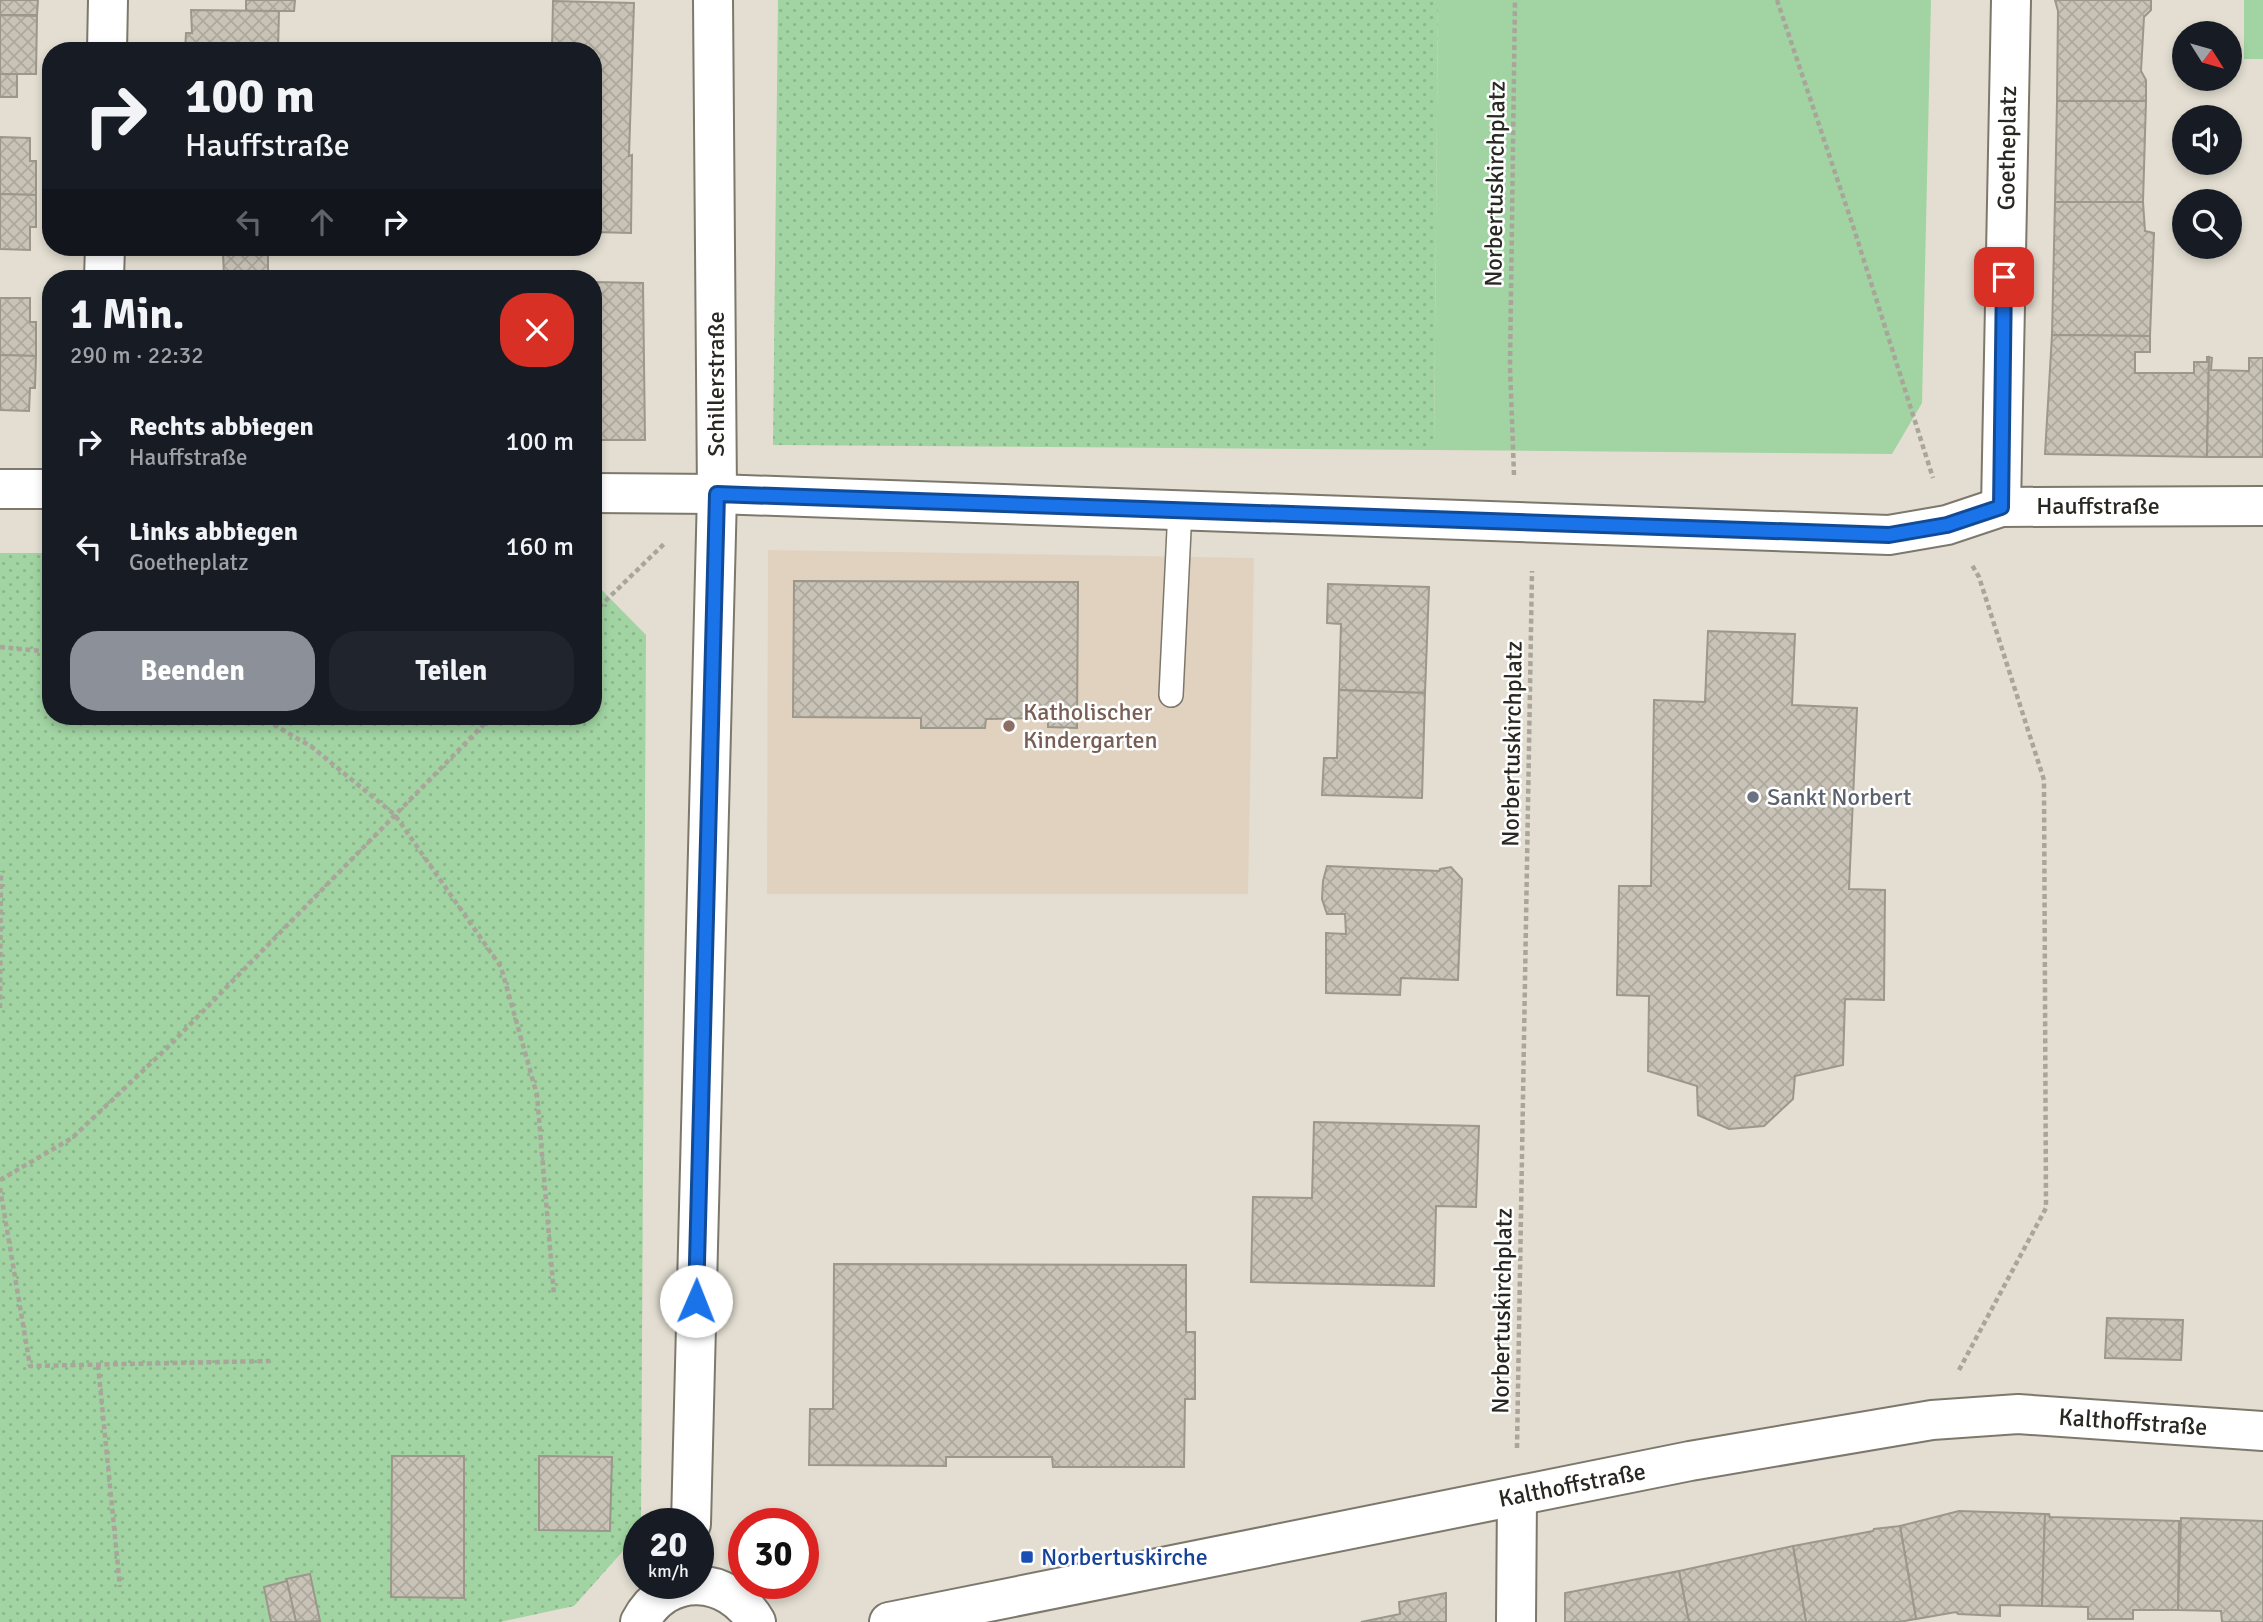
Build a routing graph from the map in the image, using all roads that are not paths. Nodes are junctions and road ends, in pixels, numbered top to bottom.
1 (108, 0) edge
2 (713, 0) edge
3 (2011, 0) edge
4 (107, 42) edge
5 (0, 489) edge
6 (42, 489) edge
7 (602, 493) edge
8 (717, 494) junction
9 (2263, 506) edge
10 (2001, 507) junction
11 (1180, 509) junction
12 (1171, 695) dead end
13 (2263, 1431) edge
14 (1517, 1496) junction
15 (691, 1508) edge
16 (714, 1586) edge
17 (659, 1599) edge
18 (640, 1622) edge
19 (756, 1622) edge
20 (889, 1622) edge
21 (1516, 1622) edge

1 - 4 street
2 - 8 street, Schillerstraße
3 - 10 street, Goetheplatz
5 - 6 street
7 - 8 street, Hauffstraße
8 - 11 street, Hauffstraße
8 - 15 street, Schillerstraße
9 - 10 street, Hauffstraße
10 - 11 street, Hauffstraße
11 - 12 lane
13 - 14 street, Kalthoffstraße
14 - 20 street, Kalthoffstraße
14 - 21 street
16 - 19 street
17 - 18 street

